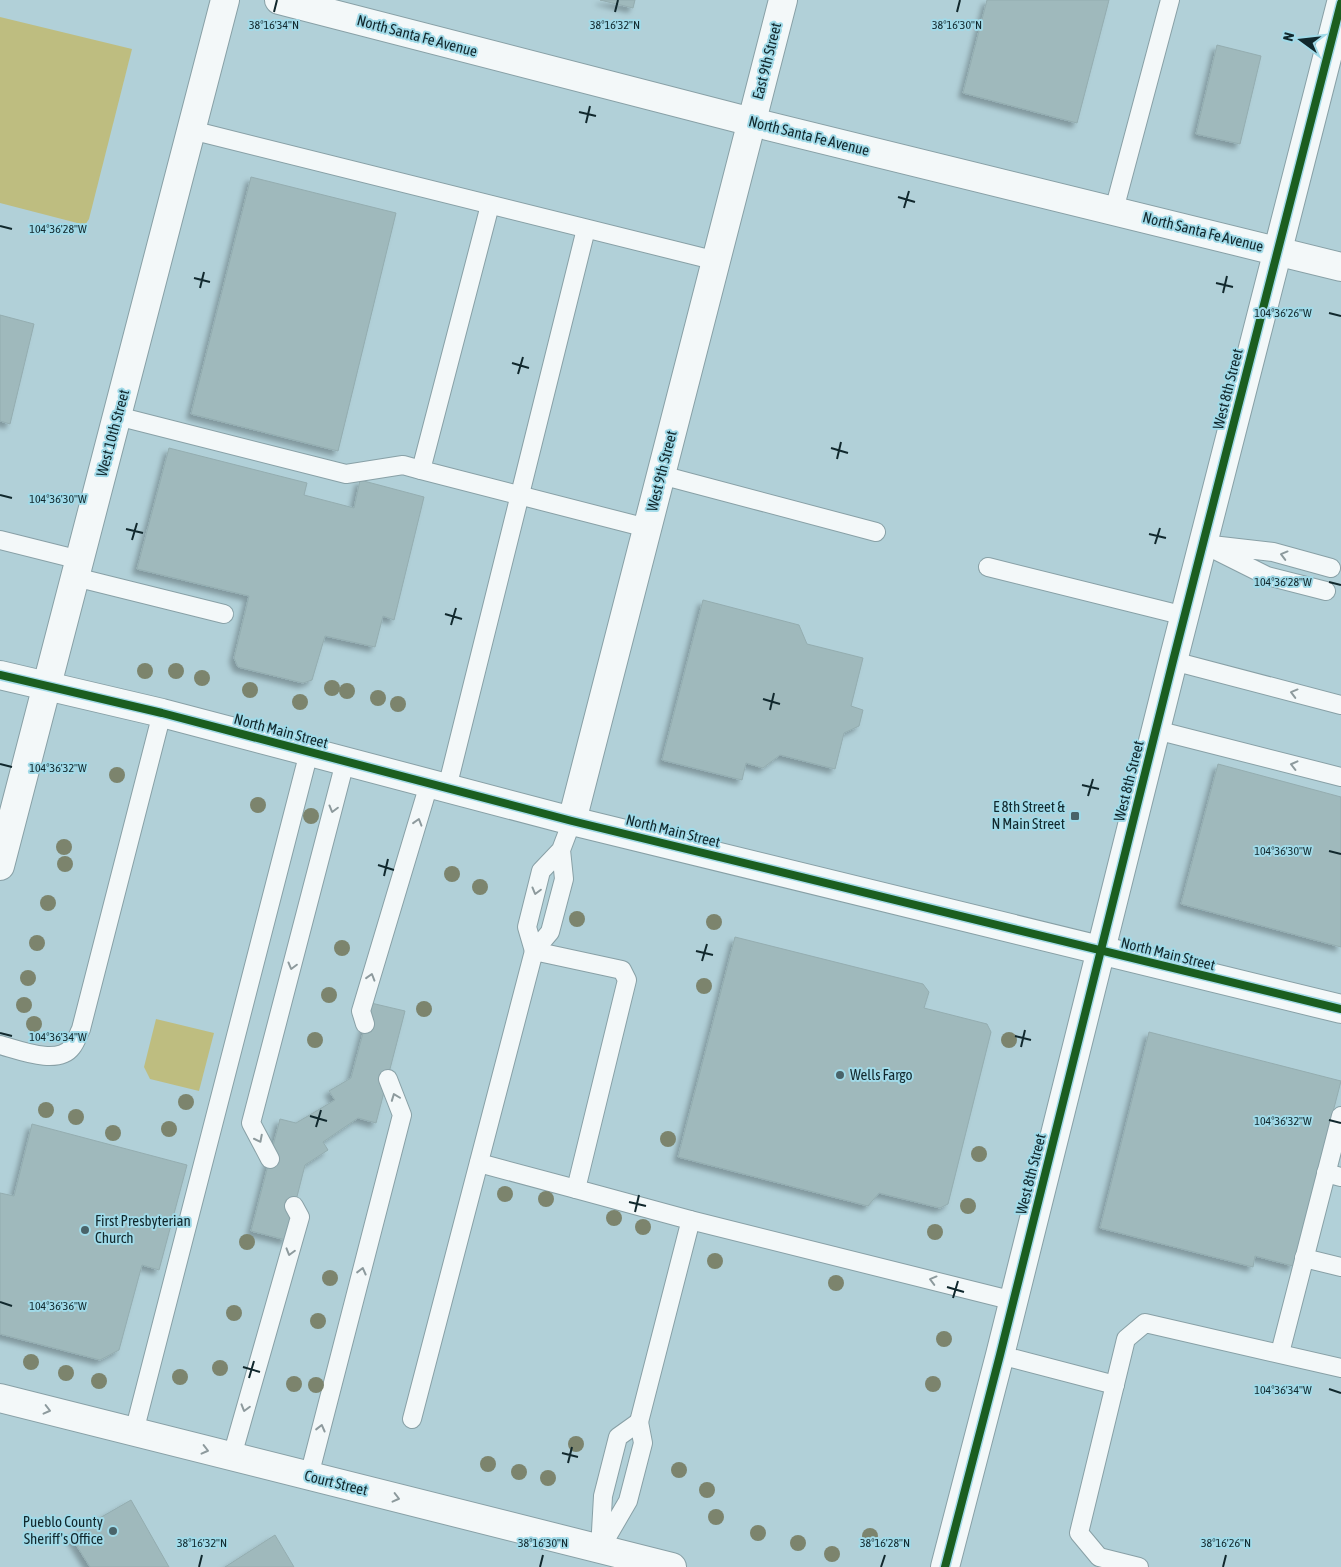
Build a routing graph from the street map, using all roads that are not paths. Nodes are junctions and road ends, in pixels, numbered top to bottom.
1 (225, 0) edge
2 (279, 0) edge
3 (783, 0) edge
4 (1170, 0) edge
5 (1341, 3) edge
6 (752, 122) junction
7 (191, 130) junction
8 (490, 204) junction
9 (1114, 210) junction
10 (586, 228) junction
11 (1277, 250) junction
12 (717, 260) junction
13 (1341, 266) edge
14 (117, 416) junction
15 (421, 470) junction
16 (661, 475) junction
17 (520, 495) junction
18 (648, 528) junction
19 (876, 532) dead end
20 (0, 540) edge
21 (1203, 544) junction
22 (988, 567) dead end
23 (1331, 568) dead end
24 (78, 569) junction
25 (1326, 591) dead end
26 (224, 614) dead end
27 (1185, 616) junction
28 (1173, 662) junction
29 (0, 675) edge
30 (47, 686) junction
31 (1341, 705) edge
32 (162, 713) junction
33 (1156, 730) junction
34 (308, 752) junction
35 (345, 762) junction
36 (1341, 777) edge
37 (438, 786) junction
38 (572, 820) junction
39 (561, 850) junction
40 (0, 866) edge
41 (534, 951) junction
42 (1101, 952) junction
43 (1341, 1009) edge
44 (365, 1024) dead end
45 (0, 1045) edge
46 (388, 1079) dead end
47 (1341, 1116) edge
48 (270, 1159) dead end
49 (478, 1163) junction
50 (1334, 1175) edge
51 (576, 1189) junction
52 (294, 1206) dead end
53 (690, 1220) junction
54 (1304, 1258) junction
55 (1341, 1267) edge
56 (1014, 1301) junction
57 (1280, 1353) junction
58 (1000, 1355) junction
59 (1341, 1368) edge
60 (1115, 1385) junction
61 (0, 1398) edge
62 (412, 1419) dead end
63 (638, 1422) junction
64 (134, 1432) junction
65 (232, 1456) junction
66 (309, 1476) junction
67 (600, 1549) junction
68 (669, 1567) edge
69 (945, 1567) edge
70 (1139, 1567) edge

1 - 7 street, West 10th Street
2 - 6 street, North Santa Fe Avenue
3 - 6 street, East 9th Street
4 - 9 lane
5 - 11 street, West 8th Street
6 - 9 street, North Santa Fe Avenue
6 - 12 street, West 9th Street
7 - 8 lane
7 - 14 street, West 10th Street
8 - 10 lane
8 - 15 lane
9 - 11 street, North Santa Fe Avenue
10 - 12 lane
10 - 17 lane
11 - 13 street, North Santa Fe Avenue
11 - 21 street, West 8th Street
12 - 16 street, West 9th Street
14 - 15 lane
14 - 24 street, West 10th Street
15 - 17 lane
16 - 18 street, West 9th Street
16 - 19 lane
17 - 18 lane
17 - 37 lane
18 - 38 street, West 9th Street
20 - 24 lane
23 -> 21 lane
21 - 25 lane
21 - 27 street, West 8th Street
22 - 27 lane
24 - 26 lane
24 - 30 street, West 10th Street
27 - 28 street, West 8th Street
31 -> 28 lane
28 - 33 street, West 8th Street
29 - 30 street, North Main Street
30 - 32 street, North Main Street
30 - 40 street, West 10th Street
32 - 34 street, North Main Street
32 - 45 lane
36 -> 33 lane
33 - 42 street, West 8th Street
34 - 35 street, North Main Street
34 - 64 lane
35 - 37 street, North Main Street
35 -> 48 lane
37 - 38 street, North Main Street
44 -> 37 lane
38 - 39 lane
38 - 42 street, North Main Street
39 - 41 lane
39 -> 41 lane
41 - 49 lane
41 - 51 lane
42 - 43 street, North Main Street
42 - 56 street, West 8th Street
66 -> 46 lane
47 - 50 lane
49 - 51 lane
49 - 62 lane
50 - 54 lane
51 - 53 lane
52 -> 65 lane
56 -> 53 lane
53 - 63 lane
54 - 55 lane
54 - 57 lane
56 - 58 street, West 8th Street
57 - 59 lane
57 - 60 lane
58 - 60 lane
58 - 69 street, West 8th Street
60 - 70 lane
61 -> 64 street, Court Street
63 - 67 lane
63 - 67 lane
64 -> 65 street, Court Street
65 - 66 street, Court Street
66 -> 67 street, Court Street
67 - 68 street, Court Street

